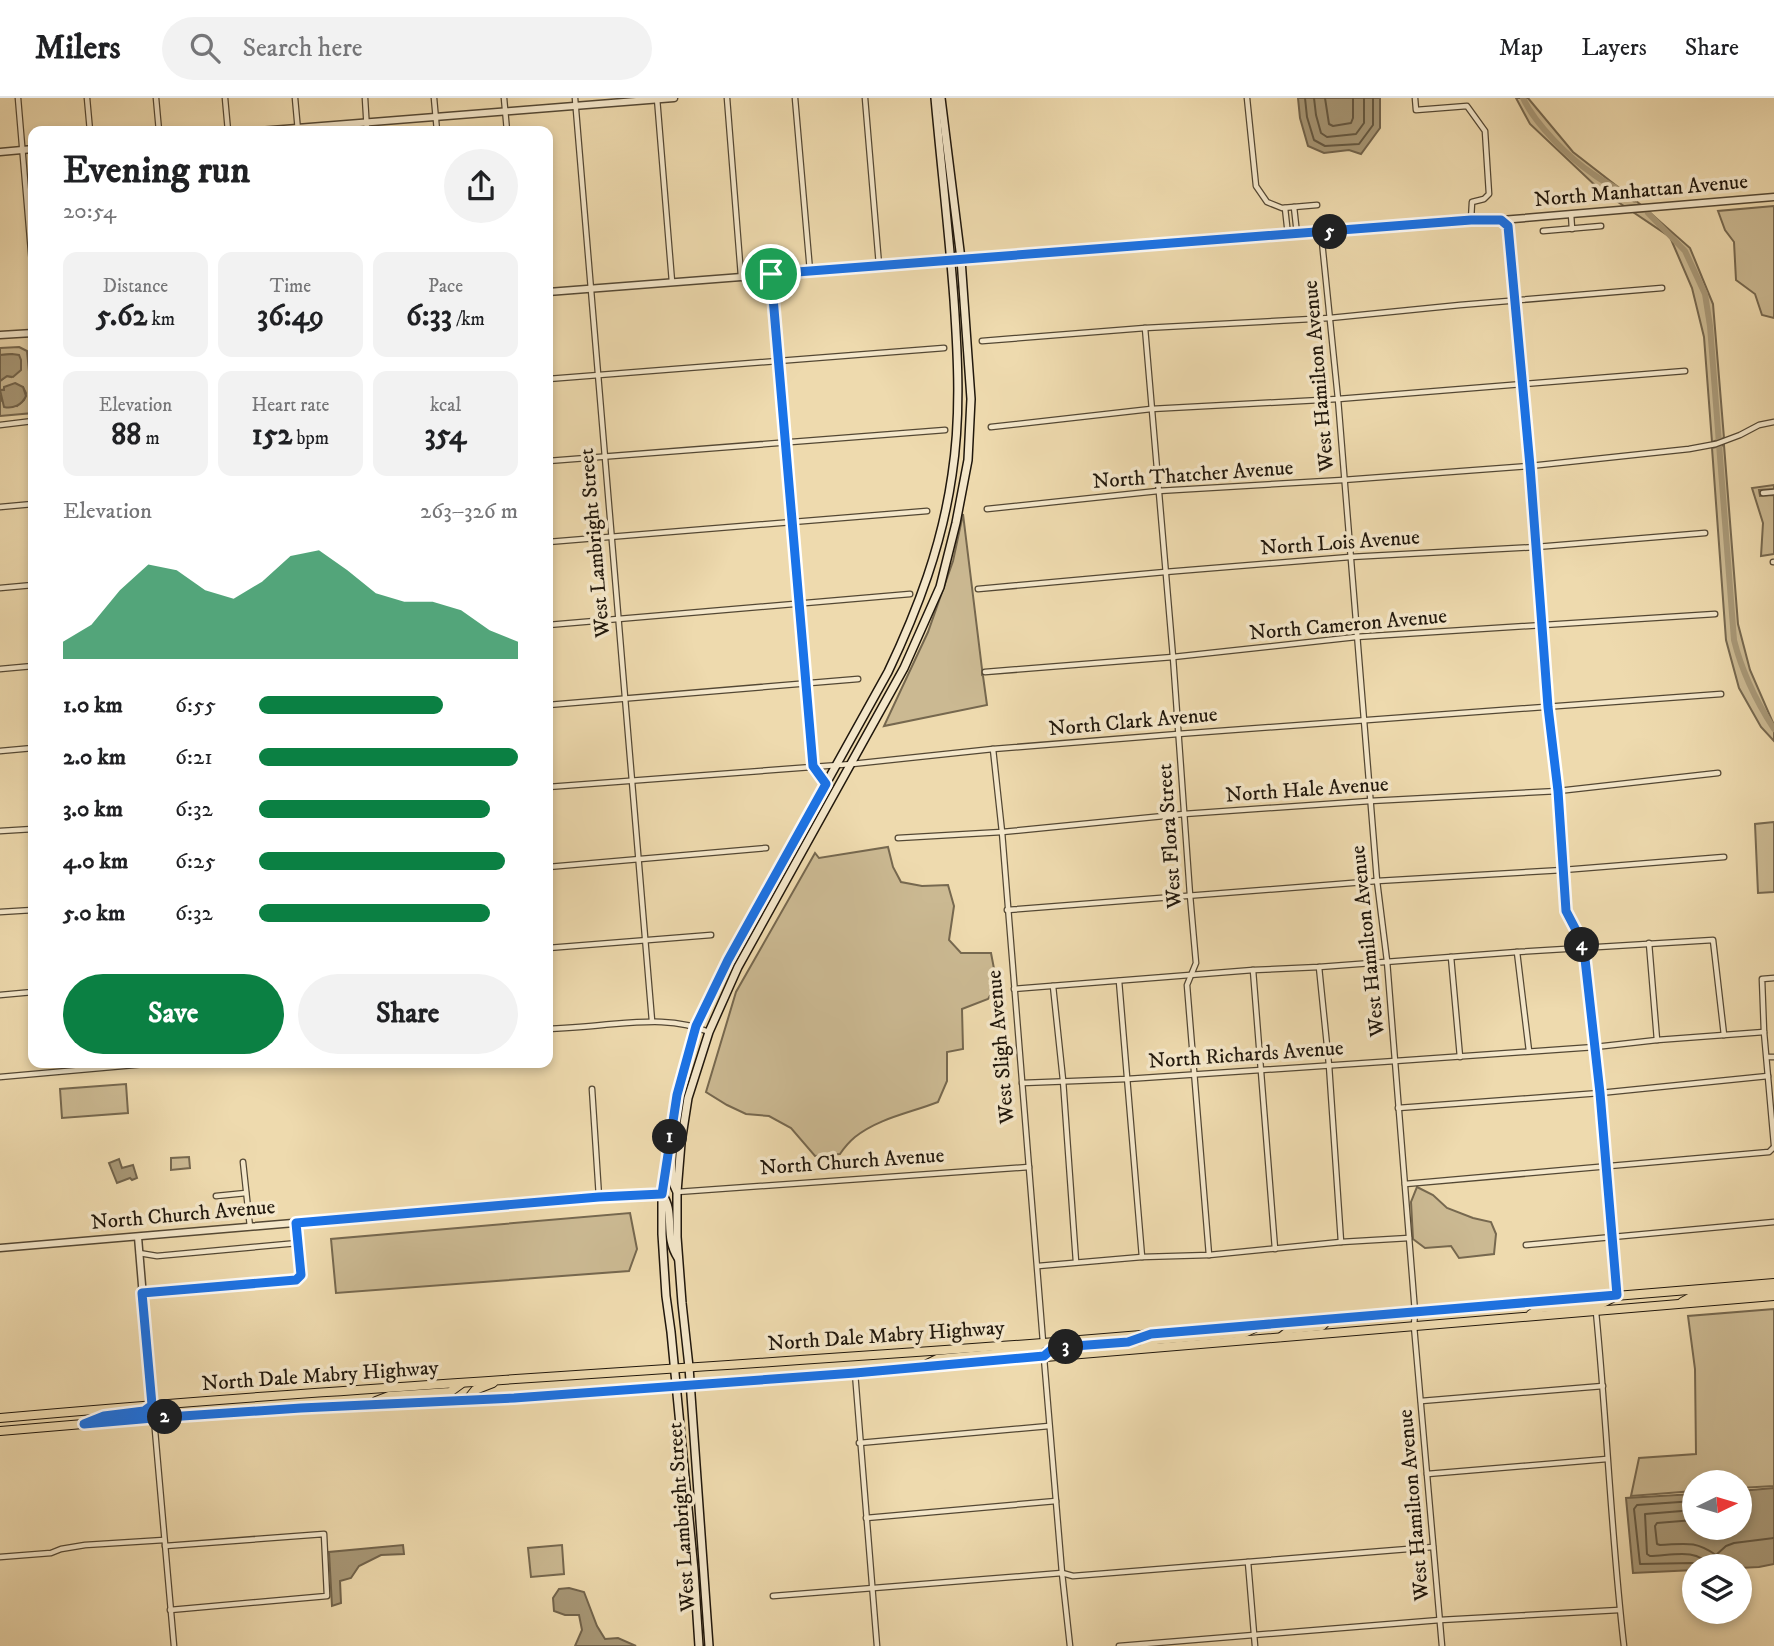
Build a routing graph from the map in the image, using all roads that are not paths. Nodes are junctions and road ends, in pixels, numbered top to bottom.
1 (18, 98) edge
2 (87, 98) edge
3 (156, 98) edge
4 (225, 98) edge
5 (295, 98) edge
6 (365, 98) edge
7 (434, 98) edge
8 (504, 98) edge
9 (575, 98) edge
10 (674, 98) edge
11 (727, 98) edge
12 (796, 98) edge
13 (865, 98) edge
14 (935, 98) edge
15 (941, 98) edge
16 (1247, 98) edge
17 (1415, 98) edge
18 (657, 99) edge
19 (576, 106) junction
20 (505, 112) junction
21 (436, 117) junction
22 (367, 122) junction
23 (90, 126) edge
24 (159, 126) edge
25 (228, 126) edge
26 (298, 126) edge
27 (332, 126) edge
28 (367, 126) edge
29 (437, 126) edge
30 (506, 126) edge
31 (28, 149) edge
32 (22, 150) junction
33 (0, 152) edge
34 (1774, 197) edge
35 (1317, 205) dead end
36 (1294, 207) junction
37 (1285, 208) junction
38 (1571, 214) junction
39 (28, 218) edge
40 (1471, 220) junction
41 (1501, 220) junction
42 (1601, 226) dead end
43 (1572, 229) junction
44 (1543, 231) dead end
45 (1321, 232) junction
46 (1297, 234) junction
47 (1288, 235) junction
48 (961, 259) junction
49 (951, 260) junction
50 (879, 265) junction
51 (810, 271) junction
52 (771, 274) junction
53 (741, 276) junction
54 (672, 282) junction
55 (592, 288) junction
56 (1662, 288) dead end
57 (553, 292) edge
58 (1514, 300) junction
59 (1330, 318) junction
60 (1145, 328) junction
61 (28, 333) edge
62 (0, 335) edge
63 (982, 341) dead end
64 (944, 348) dead end
65 (779, 361) junction
66 (1685, 371) dead end
67 (598, 375) junction
68 (553, 379) edge
69 (1522, 384) junction
70 (1338, 399) junction
71 (1151, 409) junction
72 (28, 422) edge
73 (1774, 422) edge
74 (0, 425) edge
75 (990, 427) dead end
76 (944, 430) dead end
77 (785, 442) junction
78 (605, 456) junction
79 (553, 461) edge
80 (1530, 466) junction
81 (1343, 480) junction
82 (1158, 491) junction
83 (1774, 492) edge
84 (1763, 493) dead end
85 (28, 504) edge
86 (0, 507) edge
87 (987, 509) dead end
88 (927, 511) dead end
89 (792, 523) junction
90 (1705, 533) dead end
91 (612, 537) junction
92 (553, 542) edge
93 (1536, 547) junction
94 (1350, 558) junction
95 (1165, 572) junction
96 (28, 585) edge
97 (0, 588) edge
98 (978, 589) dead end
99 (911, 594) dead end
100 (799, 604) junction
101 (1715, 614) dead end
102 (619, 619) junction
103 (553, 625) edge
104 (1542, 626) junction
105 (1356, 637) junction
106 (1173, 657) junction
107 (28, 666) edge
108 (0, 669) edge
109 (985, 672) dead end
110 (858, 679) dead end
111 (806, 684) junction
112 (1721, 694) dead end
113 (625, 699) junction
114 (553, 705) edge
115 (1548, 707) junction
116 (1363, 720) junction
117 (1178, 734) junction
118 (28, 748) edge
119 (993, 748) junction
120 (0, 751) edge
121 (852, 764) junction
122 (837, 765) junction
123 (813, 766) junction
124 (1718, 773) dead end
125 (632, 780) junction
126 (826, 784) junction
127 (553, 787) edge
128 (1558, 791) junction
129 (1370, 801) junction
130 (1184, 814) junction
131 (28, 829) edge
132 (0, 831) edge
133 (1002, 832) junction
134 (898, 838) dead end
135 (766, 848) dead end
136 (1724, 857) dead end
137 (639, 859) junction
138 (553, 867) edge
139 (1563, 870) junction
140 (1377, 881) junction
141 (1190, 895) junction
142 (28, 910) edge
143 (1007, 910) junction
144 (0, 912) edge
145 (711, 935) dead end
146 (645, 940) junction
147 (1648, 943) junction
148 (553, 948) edge
149 (1583, 948) junction
150 (1517, 952) junction
151 (1451, 957) junction
152 (1387, 961) junction
153 (1319, 967) junction
154 (1253, 970) junction
155 (1192, 975) junction
156 (1774, 978) edge
157 (1119, 981) junction
158 (1053, 986) junction
159 (1014, 989) junction
160 (28, 992) edge
161 (0, 995) edge
162 (652, 1021) junction
163 (696, 1026) junction
164 (553, 1029) edge
165 (709, 1032) junction
166 (1765, 1032) junction
167 (1724, 1035) junction
168 (1657, 1040) junction
169 (1595, 1047) junction
170 (1528, 1051) junction
171 (1460, 1057) junction
172 (1774, 1057) edge
173 (1767, 1058) junction
174 (1395, 1061) junction
175 (1329, 1065) junction
176 (110, 1068) edge
177 (100, 1069) joint
178 (1260, 1069) junction
179 (1195, 1074) junction
180 (1768, 1076) junction
181 (0, 1077) edge
182 (1127, 1079) junction
183 (1063, 1080) junction
184 (1021, 1083) junction
185 (592, 1089) dead end
186 (1600, 1093) junction
187 (1398, 1108) junction
188 (672, 1125) junction
189 (1774, 1146) edge
190 (243, 1162) dead end
191 (1029, 1167) junction
192 (1606, 1167) junction
193 (1405, 1184) junction
194 (677, 1192) junction
195 (246, 1193) junction
196 (662, 1194) junction
197 (216, 1196) dead end
198 (599, 1197) junction
199 (1774, 1222) edge
200 (296, 1223) junction
201 (250, 1227) junction
202 (138, 1237) junction
203 (1611, 1237) junction
204 (1409, 1238) junction
205 (1341, 1242) junction
206 (298, 1243) junction
207 (1526, 1245) dead end
208 (0, 1248) edge
209 (1275, 1249) junction
210 (139, 1253) junction
211 (1209, 1255) junction
212 (1142, 1257) junction
213 (678, 1259) junction
214 (1076, 1262) junction
215 (1038, 1266) junction
216 (1774, 1283) edge
217 (1774, 1289) edge
218 (142, 1293) junction
219 (1617, 1295) junction
220 (1774, 1296) edge
221 (1679, 1304) junction
222 (1596, 1310) junction
223 (1415, 1312) junction
224 (1525, 1317) junction
225 (1328, 1320) junction
226 (1260, 1325) junction
227 (1414, 1326) junction
228 (1151, 1334) junction
229 (1281, 1336) junction
230 (1043, 1343) junction
231 (1143, 1348) junction
232 (1044, 1356) junction
233 (925, 1366) junction
234 (689, 1367) junction
235 (675, 1368) junction
236 (855, 1373) junction
237 (501, 1379) junction
238 (462, 1383) junction
239 (690, 1385) junction
240 (677, 1386) junction
241 (1603, 1386) junction
242 (327, 1393) junction
243 (267, 1397) junction
244 (467, 1400) junction
245 (1420, 1401) junction
246 (185, 1403) junction
247 (152, 1405) junction
248 (366, 1405) junction
249 (301, 1408) junction
250 (82, 1411) junction
251 (243, 1412) junction
252 (0, 1418) edge
253 (153, 1418) junction
254 (84, 1424) junction
255 (1049, 1426) junction
256 (15, 1429) junction
257 (0, 1431) edge
258 (859, 1443) junction
259 (1607, 1459) junction
260 (1427, 1474) junction
261 (1056, 1501) junction
262 (866, 1518) junction
263 (164, 1543) junction
264 (1433, 1547) junction
265 (0, 1557) edge
266 (1248, 1562) junction
267 (1062, 1573) junction
268 (872, 1587) junction
269 (773, 1596) dead end
270 (1619, 1609) junction
271 (170, 1610) junction
272 (1440, 1620) junction
273 (1254, 1636) junction
274 (174, 1646) edge
275 (699, 1646) edge
276 (709, 1646) edge
277 (877, 1646) edge
278 (1070, 1646) edge
279 (1119, 1646) edge
280 (1255, 1646) edge
281 (1442, 1646) edge
282 (1623, 1646) edge

1 - 32 street
2 - 23 street
3 - 24 street
4 - 25 street
5 - 26 street
6 - 22 street
7 - 21 street
8 - 20 street
9 - 19 street, West Lambright Street
10 - 18 street
11 - 53 street
12 - 51 street
13 - 50 street
14 - 49 main road
15 - 48 main road
16 - 37 street
17 - 40 street
18 - 19 street
18 - 54 street
19 - 20 street
19 - 55 street, West Lambright Street
20 - 21 street
20 - 30 street
21 - 22 street
21 - 29 street
22 - 27 street
22 - 28 street
31 - 32 street
32 - 33 street
32 - 39 street
34 - 38 street, North Manhattan Avenue
35 - 36 street
36 - 37 street
36 - 46 street
37 - 47 street
38 - 41 street, North Manhattan Avenue
38 - 43 street
40 - 41 street, North Manhattan Avenue
40 - 45 street, North Manhattan Avenue
41 - 58 street
42 - 43 street
43 - 44 street
45 - 46 street, North Manhattan Avenue
45 - 59 street, West Hamilton Avenue
46 - 47 street, North Manhattan Avenue
47 - 48 street, North Manhattan Avenue
48 - 49 street, North Manhattan Avenue
48 - 121 main road
49 - 50 street, North Manhattan Avenue
49 - 122 main road
50 - 51 street, North Manhattan Avenue
51 - 52 street, North Manhattan Avenue
52 - 53 street, North Manhattan Avenue
52 - 65 street
53 - 54 street, North Manhattan Avenue
54 - 55 street, North Manhattan Avenue
55 - 57 street, North Manhattan Avenue
55 - 67 street, West Lambright Street
56 - 58 street
58 - 59 street
58 - 69 street
59 - 60 street
59 - 70 street, West Hamilton Avenue
60 - 63 street
60 - 71 street, West Flora Street
61 - 62 street
64 - 65 street
65 - 67 street
65 - 77 street
66 - 69 street
67 - 68 street
67 - 78 street, West Lambright Street
69 - 70 street
69 - 80 street
70 - 71 street
70 - 81 street, West Hamilton Avenue
71 - 75 street
71 - 82 street, West Flora Street
72 - 74 street
73 - 80 street, North Thatcher Avenue
76 - 77 street
77 - 78 street
77 - 89 street
78 - 79 street
78 - 91 street, West Lambright Street
80 - 81 street, North Thatcher Avenue
80 - 93 street
81 - 82 street, North Thatcher Avenue
81 - 94 street, West Hamilton Avenue
82 - 87 street, North Thatcher Avenue
82 - 95 street, West Flora Street
83 - 84 street
85 - 86 street
88 - 89 street
89 - 91 street
89 - 100 street
90 - 93 street, North Lois Avenue
91 - 92 street
91 - 102 street, West Lambright Street
93 - 94 street, North Lois Avenue
93 - 104 street
94 - 95 street, North Lois Avenue
94 - 105 street, West Hamilton Avenue
95 - 98 street, North Lois Avenue
95 - 106 street, West Flora Street
96 - 97 street
99 - 100 street
100 - 102 street
100 - 111 street
101 - 104 street, North Cameron Avenue
102 - 103 street
102 - 113 street, West Lambright Street
104 - 105 street, North Cameron Avenue
104 - 115 street
105 - 106 street, North Cameron Avenue
105 - 116 street, West Hamilton Avenue
106 - 109 street, North Cameron Avenue
106 - 117 street, West Flora Street
107 - 108 street
110 - 111 street
111 - 113 street
111 - 123 street
112 - 115 street, North Clark Avenue
113 - 114 street
113 - 125 street, West Lambright Street
115 - 116 street, North Clark Avenue
115 - 128 street
116 - 117 street, North Clark Avenue
116 - 129 street, West Hamilton Avenue
117 - 119 street, North Clark Avenue
117 - 130 street, West Flora Street
118 - 120 street
119 - 121 street, North Clark Avenue
119 - 133 street, West Sligh Avenue
121 - 122 street, North Clark Avenue
121 - 165 main road
122 - 123 street, North Clark Avenue
122 - 126 main road
123 - 125 street, North Clark Avenue
123 - 126 street
124 - 128 street, North Hale Avenue
125 - 127 street, North Clark Avenue
125 - 137 street, West Lambright Street
126 - 163 main road
128 - 129 street, North Hale Avenue
128 - 139 street
129 - 130 street, North Hale Avenue
129 - 140 street, West Hamilton Avenue
130 - 133 street, North Hale Avenue
130 - 141 street, West Flora Street
131 - 132 street
133 - 134 street, North Hale Avenue
133 - 143 street, West Sligh Avenue
135 - 137 street
136 - 139 street
137 - 138 street
137 - 146 street, West Lambright Street
139 - 140 street
139 - 149 street
140 - 141 street
140 - 152 street, West Hamilton Avenue
141 - 143 street
141 - 155 street, West Flora Street
142 - 144 street
143 - 159 street, West Sligh Avenue
145 - 146 street
146 - 148 street
146 - 162 street, West Lambright Street
147 - 149 street
147 - 167 street
147 - 168 street
149 - 150 street
149 - 169 street
150 - 151 street
150 - 170 street
151 - 152 street
151 - 171 street
152 - 153 street
152 - 174 street, West Hamilton Avenue
153 - 154 street
153 - 175 street
154 - 155 street
154 - 178 street
155 - 157 street
155 - 179 street, West Flora Street
156 - 166 street
157 - 158 street
157 - 182 street
158 - 159 street
158 - 183 street
159 - 184 street, West Sligh Avenue
160 - 161 street
162 - 163 street
162 - 164 street
163 - 165 street
163 - 188 main road
165 - 194 main road
166 - 167 street, North Richards Avenue
166 - 173 street
167 - 168 street, North Richards Avenue
168 - 169 street, North Richards Avenue
169 - 170 street, North Richards Avenue
169 - 186 street
170 - 171 street, North Richards Avenue
171 - 174 street, North Richards Avenue
172 - 173 street
173 - 180 street
174 - 175 street, North Richards Avenue
174 - 187 street, West Hamilton Avenue
175 - 178 street, North Richards Avenue
175 - 205 street
176 - 177 street
177 - 181 street
178 - 179 street, North Richards Avenue
178 - 209 street
179 - 182 street, North Richards Avenue
179 - 211 street, West Flora Street
180 - 186 street
180 - 189 street
182 - 183 street, North Richards Avenue
182 - 212 street
183 - 184 street, North Richards Avenue
183 - 214 street
184 - 191 street, West Sligh Avenue
185 - 198 street
186 - 187 street
186 - 192 street
187 - 193 street, West Hamilton Avenue
188 - 194 main road
188 - 196 main road
189 - 192 street
190 - 195 street
191 - 194 street, North Church Avenue
191 - 215 street, West Sligh Avenue
192 - 193 street
192 - 203 street
193 - 204 street, West Hamilton Avenue
194 - 213 main road
195 - 197 street
195 - 201 street
196 - 198 street, North Church Avenue
196 - 213 main road
196 - 235 main road, West Lambright Street
198 - 200 street, North Church Avenue
199 - 203 street
200 - 201 street, North Church Avenue
200 - 206 street
201 - 202 street, North Church Avenue
202 - 208 street, North Church Avenue
202 - 210 street
203 - 207 street
203 - 219 street
204 - 205 street
204 - 223 street, West Hamilton Avenue
205 - 209 street
206 - 210 street
206 - 218 street
209 - 211 street
210 - 218 street
211 - 212 street
212 - 214 street
213 - 234 main road, West Lambright Street
214 - 215 street
215 - 230 street, West Sligh Avenue
216 - 219 main road, North Dale Mabry Highway
217 - 221 main road
218 - 247 street
219 - 223 main road, North Dale Mabry Highway
219 - 224 main road
220 - 221 main road, North Dale Mabry Highway
221 - 222 main road, North Dale Mabry Highway
222 - 224 main road, North Dale Mabry Highway
222 - 241 street
223 - 225 main road, North Dale Mabry Highway
223 - 227 street, West Hamilton Avenue
224 - 227 main road, North Dale Mabry Highway
225 - 226 main road, North Dale Mabry Highway
225 - 229 main road
226 - 228 main road, North Dale Mabry Highway
226 - 231 main road
227 - 229 main road, North Dale Mabry Highway
227 - 245 street, West Hamilton Avenue
228 - 230 main road, North Dale Mabry Highway
228 - 232 main road
229 - 231 main road, North Dale Mabry Highway
230 - 233 main road
230 - 234 main road, North Dale Mabry Highway
231 - 232 main road, North Dale Mabry Highway
232 - 233 main road, North Dale Mabry Highway
232 - 255 street
233 - 236 main road, North Dale Mabry Highway
234 - 235 main road, North Dale Mabry Highway
234 - 239 main road, West Lambright Street
235 - 237 main road, North Dale Mabry Highway
235 - 240 main road, West Lambright Street
236 - 239 main road, North Dale Mabry Highway
236 - 258 street
237 - 238 main road, North Dale Mabry Highway
237 - 244 main road
238 - 242 main road, North Dale Mabry Highway
238 - 248 main road
239 - 240 main road, North Dale Mabry Highway
239 - 276 main road, West Lambright Street
240 - 244 main road, North Dale Mabry Highway
240 - 275 main road, West Lambright Street
241 - 245 street
241 - 259 street
242 - 243 main road, North Dale Mabry Highway
242 - 249 main road
243 - 246 main road, North Dale Mabry Highway
243 - 251 main road
244 - 248 main road, North Dale Mabry Highway
245 - 260 street, West Hamilton Avenue
246 - 247 main road, North Dale Mabry Highway
246 - 253 main road
247 - 250 main road, North Dale Mabry Highway
247 - 254 main road
248 - 249 main road, North Dale Mabry Highway
249 - 251 main road, North Dale Mabry Highway
250 - 252 main road, North Dale Mabry Highway
250 - 256 main road
251 - 253 main road, North Dale Mabry Highway
253 - 254 main road, North Dale Mabry Highway
253 - 263 street
254 - 256 main road, North Dale Mabry Highway
255 - 258 street
255 - 261 street
256 - 257 main road, North Dale Mabry Highway
258 - 262 street
259 - 260 street
259 - 270 street
260 - 264 street, West Hamilton Avenue
261 - 262 street
261 - 267 street
262 - 268 street
263 - 265 street
263 - 271 street
263 - 271 street
264 - 266 street
264 - 272 street, West Hamilton Avenue
266 - 267 street
266 - 273 street
267 - 268 street
267 - 278 street
268 - 269 street
268 - 277 street
270 - 272 street
270 - 282 street
271 - 274 street
272 - 273 street
272 - 281 street, West Hamilton Avenue
273 - 279 street
273 - 280 street

